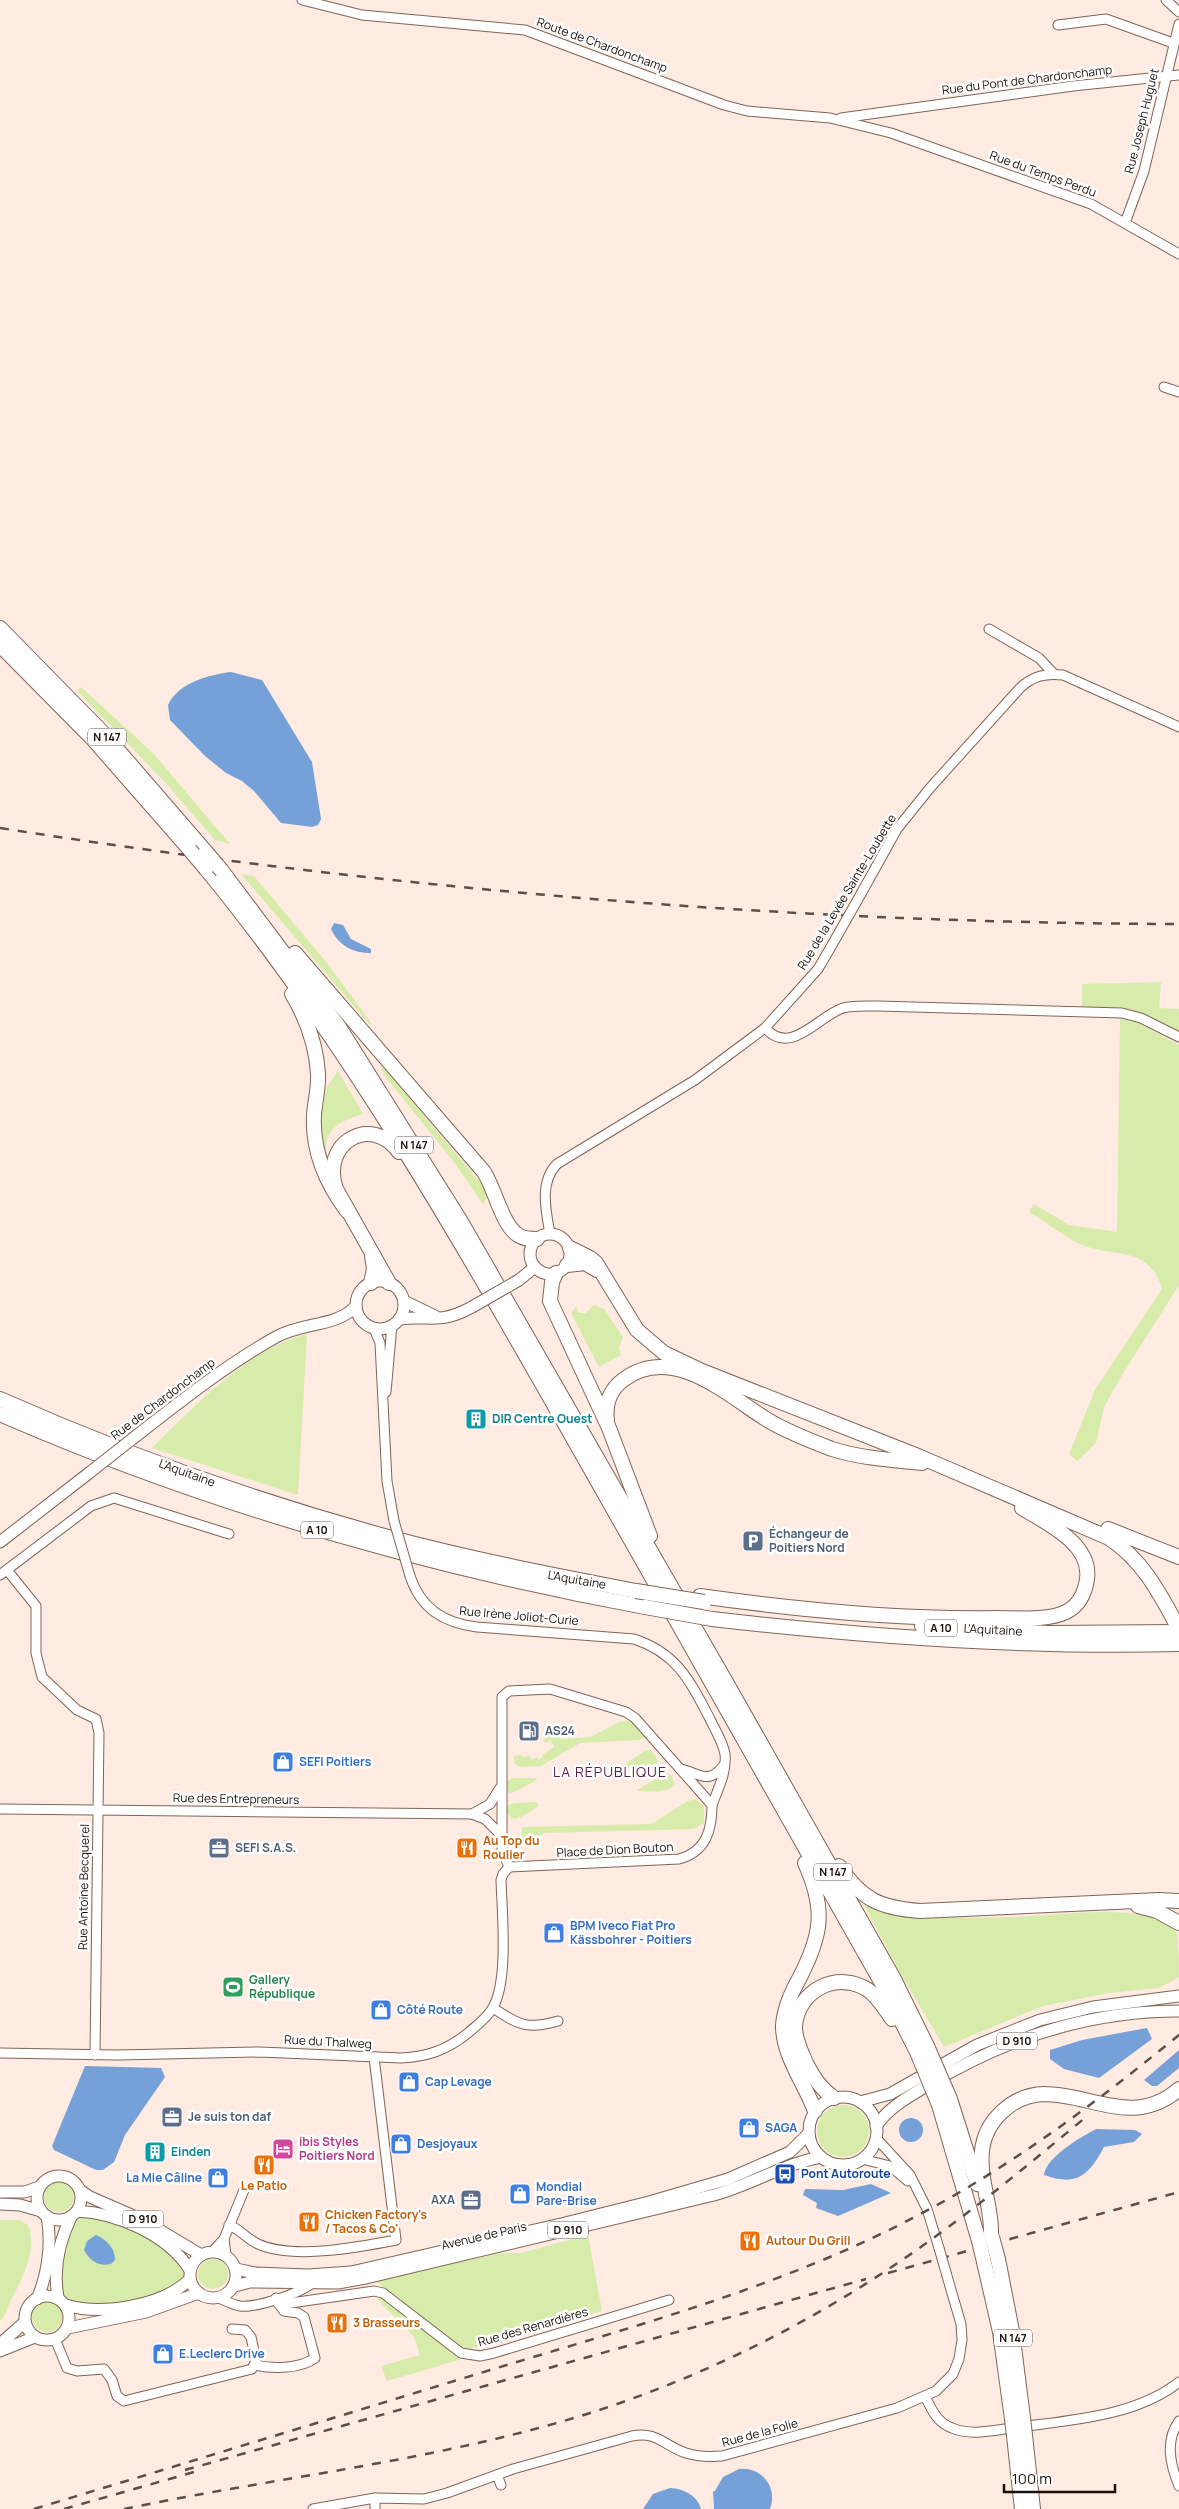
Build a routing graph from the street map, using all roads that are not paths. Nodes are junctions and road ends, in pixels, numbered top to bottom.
1 (302, 0) edge
2 (1166, 0) edge
3 (1179, 12) edge
4 (1058, 24) dead end
5 (1179, 24) edge
6 (1173, 43) junction
7 (1179, 74) edge
8 (1165, 76) junction
9 (879, 113) junction
10 (865, 115) junction
11 (830, 118) junction
12 (874, 128) junction
13 (891, 132) junction
14 (1125, 223) junction
15 (1179, 254) edge
16 (1164, 387) dead end
17 (1179, 392) edge
18 (0, 628) edge
19 (989, 629) dead end
20 (0, 645) edge
21 (1053, 674) junction
22 (1179, 727) edge
23 (226, 872) junction
24 (232, 901) junction
25 (765, 1028) junction
26 (1179, 1037) edge
27 (431, 1192) junction
28 (348, 1211) junction
29 (544, 1236) junction
30 (570, 1248) junction
31 (371, 1250) junction
32 (535, 1267) junction
33 (562, 1269) junction
34 (605, 1277) junction
35 (389, 1282) junction
36 (371, 1283) junction
37 (404, 1301) junction
38 (356, 1306) junction
39 (444, 1319) junction
40 (331, 1321) junction
41 (363, 1322) junction
42 (396, 1322) junction
43 (374, 1328) junction
44 (683, 1366) junction
45 (0, 1399) edge
46 (384, 1402) junction
47 (0, 1414) edge
48 (609, 1428) junction
49 (933, 1465) junction
50 (985, 1486) junction
51 (1040, 1508) junction
52 (229, 1534) dead end
53 (0, 1542) edge
54 (1179, 1558) edge
55 (4, 1572) edge
56 (702, 1599) junction
57 (1179, 1630) edge
58 (1179, 1644) edge
59 (1104, 1646) junction
60 (1179, 1648) edge
61 (733, 1694) junction
62 (741, 1735) junction
63 (724, 1765) junction
64 (680, 1769) junction
65 (501, 1785) junction
66 (712, 1805) junction
67 (0, 1809) edge
68 (98, 1811) junction
69 (472, 1814) junction
70 (502, 1836) junction
71 (510, 1868) junction
72 (1179, 1902) edge
73 (1117, 1903) junction
74 (1179, 1923) edge
75 (1179, 1996) edge
76 (493, 2008) junction
77 (1179, 2011) edge
78 (558, 2021) dead end
79 (920, 2050) junction
80 (0, 2053) edge
81 (95, 2054) junction
82 (374, 2057) junction
83 (1179, 2089) edge
84 (834, 2098) junction
85 (860, 2102) junction
86 (815, 2111) junction
87 (876, 2126) junction
88 (808, 2134) junction
89 (876, 2138) junction
90 (821, 2157) junction
91 (862, 2159) junction
92 (39, 2187) junction
93 (81, 2190) junction
94 (244, 2190) dead end
95 (917, 2190) junction
96 (0, 2192) edge
97 (0, 2204) edge
98 (44, 2213) junction
99 (74, 2214) junction
100 (229, 2225) junction
101 (987, 2238) junction
102 (224, 2239) junction
103 (207, 2253) junction
104 (226, 2256) junction
105 (236, 2269) junction
106 (190, 2275) junction
107 (311, 2284) junction
108 (235, 2286) junction
109 (199, 2292) junction
110 (218, 2298) junction
111 (36, 2299) junction
112 (669, 2300) dead end
113 (62, 2301) junction
114 (277, 2301) junction
115 (25, 2322) junction
116 (68, 2328) junction
117 (232, 2329) dead end
118 (35, 2337) junction
119 (55, 2339) junction
120 (0, 2344) edge
121 (0, 2351) edge
122 (255, 2365) junction
123 (1179, 2382) edge
124 (926, 2398) junction
125 (1179, 2421) edge
126 (1019, 2435) junction
127 (497, 2475) junction
128 (501, 2485) dead end
129 (1179, 2486) edge
130 (375, 2498) junction
131 (313, 2509) edge
132 (375, 2509) edge
133 (1022, 2509) edge
134 (1034, 2509) edge

1 - 11 street, Route de Chardonchamp
2 - 3 street
4 - 6 street
5 - 6 street, Rue Joseph Huguet
6 - 8 street, Rue Joseph Huguet
7 - 8 street, Rue du Pont de Chardonchamp
8 - 9 street, Rue du Pont de Chardonchamp
8 - 14 street, Rue Joseph Huguet
9 - 10 street, Rue du Pont de Chardonchamp
9 - 13 street
10 - 11 street, Rue du Pont de Chardonchamp
10 - 12 street
11 - 12 street, Rue du Temps Perdu
12 - 13 street, Rue du Temps Perdu
13 - 14 street, Rue du Temps Perdu
14 - 15 street, Rue du Temps Perdu
16 - 17 street
18 - 23 highway, N 147
19 - 21 street
20 - 24 highway, N 147, bridge
21 - 22 street
21 - 25 street, Rue de la Levée Sainte-Loubette, bridge
23 - 29 highway
23 - 61 highway, N 147
24 - 27 highway, N 147
24 - 28 highway
25 - 26 street
25 - 29 street, Rue de la Levée Sainte-Loubette
27 - 28 highway
27 - 62 highway, N 147
28 - 31 highway
29 - 30 main road
29 - 32 main road
30 - 33 main road
30 - 34 highway
31 - 35 highway
31 - 36 highway
32 - 33 main road
32 - 39 main road, bridge
33 - 34 highway
33 - 48 highway
34 - 44 highway
35 - 36 main road
35 - 37 main road
36 - 38 main road
37 - 39 main road
37 - 42 main road
38 - 40 main road, Rue de Chardonchamp
38 - 41 main road
39 - 42 main road
40 - 41 main road
40 - 53 main road, Rue de Chardonchamp, bridge
41 - 43 main road
42 - 43 main road
42 - 46 street
43 - 46 street, Rue Irène Joliot-Curie
44 - 48 highway
44 - 49 highway
44 - 49 highway
45 - 56 highway, L'Aquitaine / A 10
46 - 63 street, Rue Irène Joliot-Curie, bridge
47 - 59 highway, L'Aquitaine / A 10, bridge
48 - 61 highway
49 - 50 highway
50 - 51 highway
50 - 56 highway
51 - 54 highway
51 - 57 highway
52 - 55 street
55 - 68 street, Rue Antoine Becquerel
56 - 57 highway, L'Aquitaine / A 10
58 - 59 highway, L'Aquitaine / A 10
59 - 60 highway
61 - 73 highway
61 - 79 highway, N 147
62 - 79 highway, N 147
62 - 86 highway
63 - 64 street
63 - 66 street, Rue Irène Joliot-Curie
64 - 65 street
64 - 66 street
65 - 69 street
65 - 70 street
66 - 71 street, Place de Dion Bouton
67 - 68 street, Rue des Entrepreneurs
68 - 69 street, Rue des Entrepreneurs
68 - 81 street, Rue Antoine Becquerel
69 - 70 street
70 - 71 street
71 - 76 street, Rue du Thalweg
72 - 73 highway
73 - 74 highway
75 - 85 main road, D 910
76 - 78 street
76 - 82 street, Rue du Thalweg
77 - 87 main road, D 910
79 - 84 highway, N 147
79 - 101 highway, N 147, bridge
80 - 81 street, Rue du Thalweg
81 - 82 street, Rue du Thalweg
82 - 100 street
83 - 101 highway
84 - 85 main road
84 - 86 main road
85 - 87 main road
86 - 88 main road
87 - 89 main road
88 - 90 main road
88 - 105 main road, Avenue de Paris / D 910
89 - 91 main road
89 - 95 street, Rue de la Folie
90 - 91 main road
90 - 107 main road, Avenue de Paris / D 910
91 - 95 street, Rue de la Folie
92 - 93 main road
92 - 96 main road
92 - 98 main road
93 - 99 main road
93 - 103 main road, D 910
94 - 100 street
95 - 124 street, Rue de la Folie, bridge
97 - 98 main road
98 - 99 main road
98 - 111 main road
99 - 106 main road, D 910
99 - 113 main road
100 - 102 street
101 - 126 highway, N 147, bridge
102 - 103 street
102 - 104 street
103 - 104 main road
103 - 106 main road
104 - 105 main road
105 - 108 main road
106 - 109 main road
106 - 113 main road
107 - 108 main road, Avenue de Paris / D 910
107 - 114 street, Rue des Renardières
108 - 110 main road
109 - 110 main road
109 - 116 main road
110 - 114 street, Rue des Renardières
111 - 113 main road
111 - 115 main road
112 - 114 street, Rue des Renardières
113 - 116 main road
114 - 122 street
115 - 118 main road
115 - 120 main road
116 - 119 main road
117 - 122 street
118 - 119 main road
118 - 121 main road
119 - 122 street
123 - 124 street
124 - 127 street, Rue de la Folie
125 - 129 street
126 - 133 highway, N 147
126 - 134 highway, N 147
127 - 128 street
127 - 130 street, Rue de la Folie
130 - 131 street, Rue de la Folie
130 - 132 street

